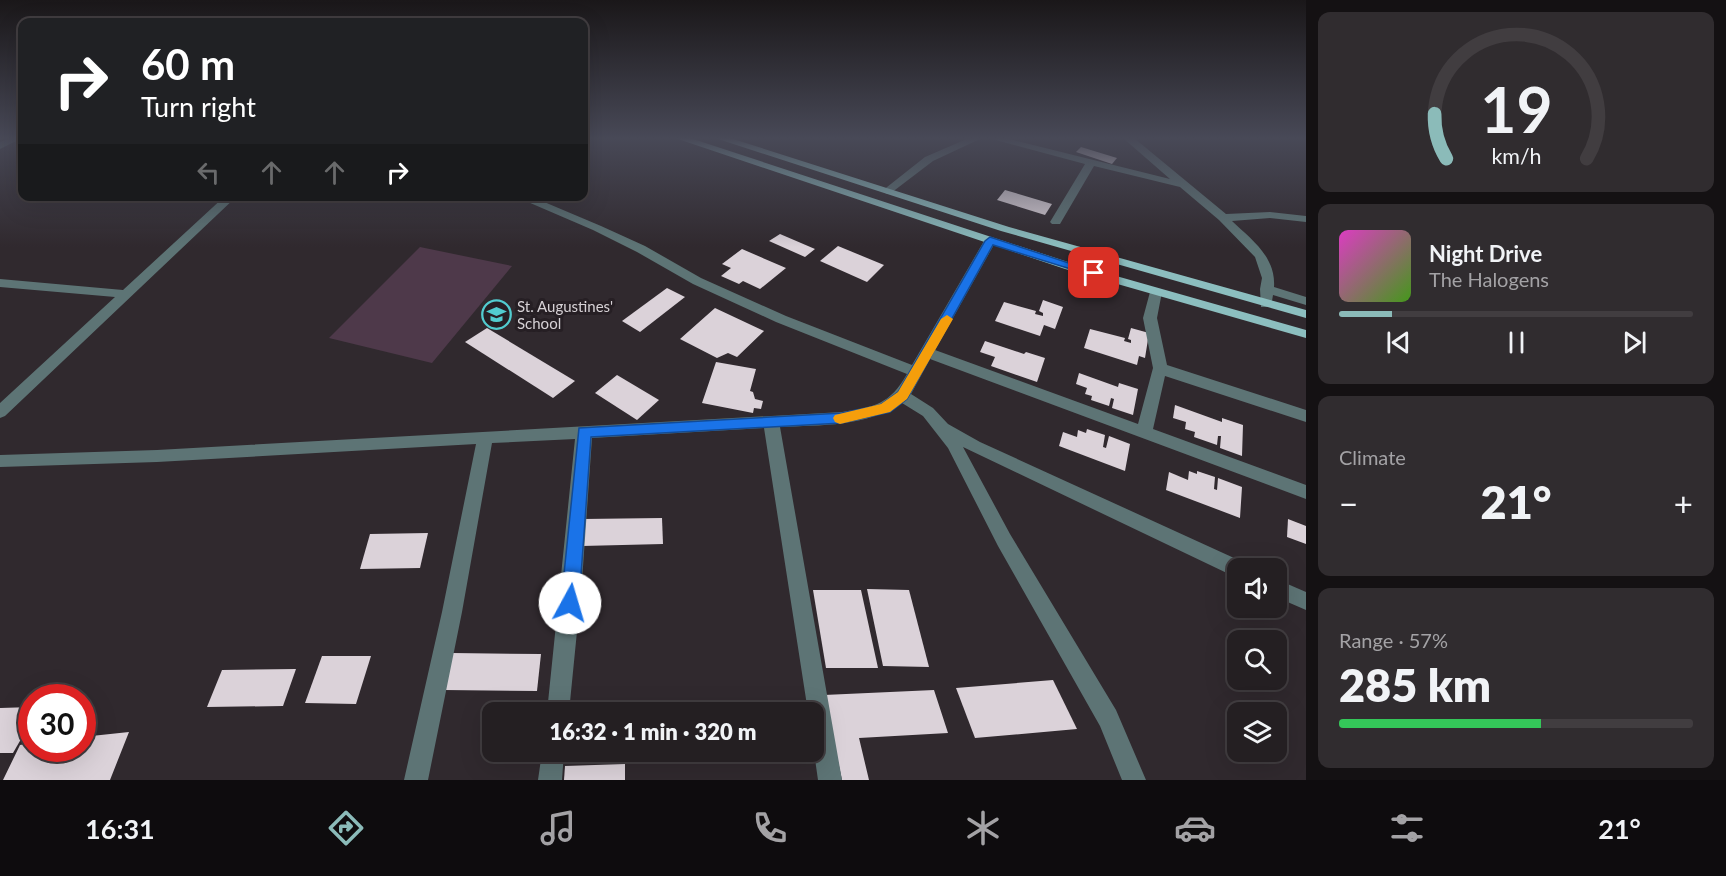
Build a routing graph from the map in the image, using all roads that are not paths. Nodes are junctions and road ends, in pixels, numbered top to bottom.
1 (790, 174) edge
2 (835, 174) edge
3 (909, 174) edge
4 (1083, 174) edge
5 (1140, 174) edge
6 (1171, 174) edge
7 (1183, 185) junction
8 (887, 191) junction
9 (227, 201) edge
10 (531, 201) edge
11 (1223, 218) junction
12 (1306, 219) edge
13 (1056, 222) dead end
14 (990, 241) junction
15 (0, 283) edge
16 (1266, 289) junction
17 (1156, 292) junction
18 (125, 294) junction
19 (1306, 301) edge
20 (1266, 304) junction
21 (1306, 314) edge
22 (1306, 334) edge
23 (927, 352) junction
24 (1160, 368) junction
25 (916, 372) junction
26 (902, 396) junction
27 (0, 412) edge
28 (1306, 416) edge
29 (771, 422) junction
30 (942, 427) junction
31 (584, 432) junction
32 (1144, 433) junction
33 (485, 437) junction
34 (0, 461) edge
35 (1306, 492) edge
36 (1227, 564) edge
37 (1287, 592) edge
38 (1306, 601) edge
39 (559, 702) edge
40 (552, 762) edge
41 (416, 780) edge
42 (550, 780) edge
43 (830, 780) edge
44 (1134, 780) edge

1 - 14 main road
2 - 8 main road
3 - 8 street
4 - 13 street
5 - 7 street
6 - 7 street
7 - 11 street
8 - 20 main road
9 - 18 street
10 - 25 street
11 - 12 street
11 - 16 street
14 - 17 main road
14 - 23 street
15 - 18 street
16 - 19 street
16 - 20 street
17 - 22 main road
17 - 24 street
18 - 27 street
20 - 21 main road
23 - 25 street
23 - 32 street
24 - 28 street
24 - 32 street
25 - 26 street
26 - 29 street
26 - 30 street
29 - 31 street
29 - 43 street
30 - 36 street
30 - 44 street
31 - 33 street
31 - 39 street
32 - 35 street
33 - 34 street
33 - 41 street
37 - 38 street
40 - 42 street

